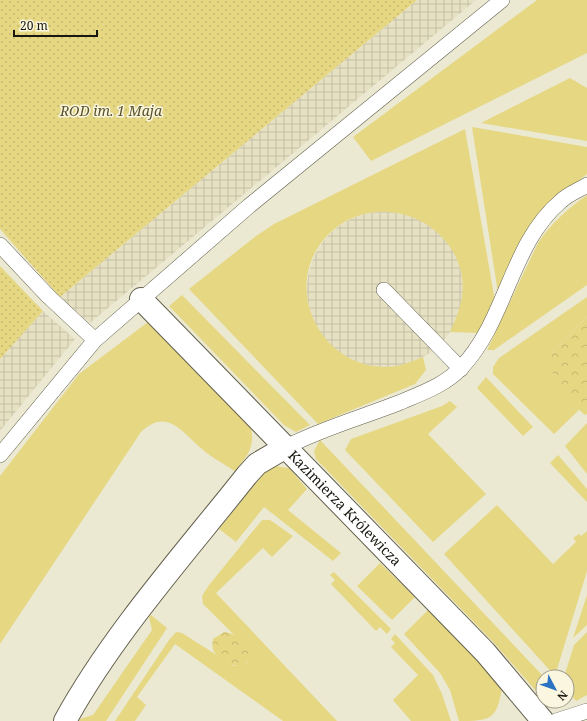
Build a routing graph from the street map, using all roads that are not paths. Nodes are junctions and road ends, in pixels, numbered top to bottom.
1 (502, 0) edge
2 (587, 185) edge
3 (0, 246) edge
4 (384, 290) dead end
5 (142, 299) junction
6 (95, 340) junction
7 (461, 369) junction
8 (286, 447) junction
9 (0, 455) edge
10 (587, 711) edge
11 (65, 721) edge
12 (543, 721) edge
13 (556, 721) edge

1 - 5 lane
2 - 7 lane
3 - 6 lane
4 - 7 lane
5 - 6 lane
5 - 8 street, Kazimierza Królewicza
6 - 9 lane
7 - 8 lane
8 - 11 street
8 - 12 street, Kazimierza Królewicza
10 - 13 lane

